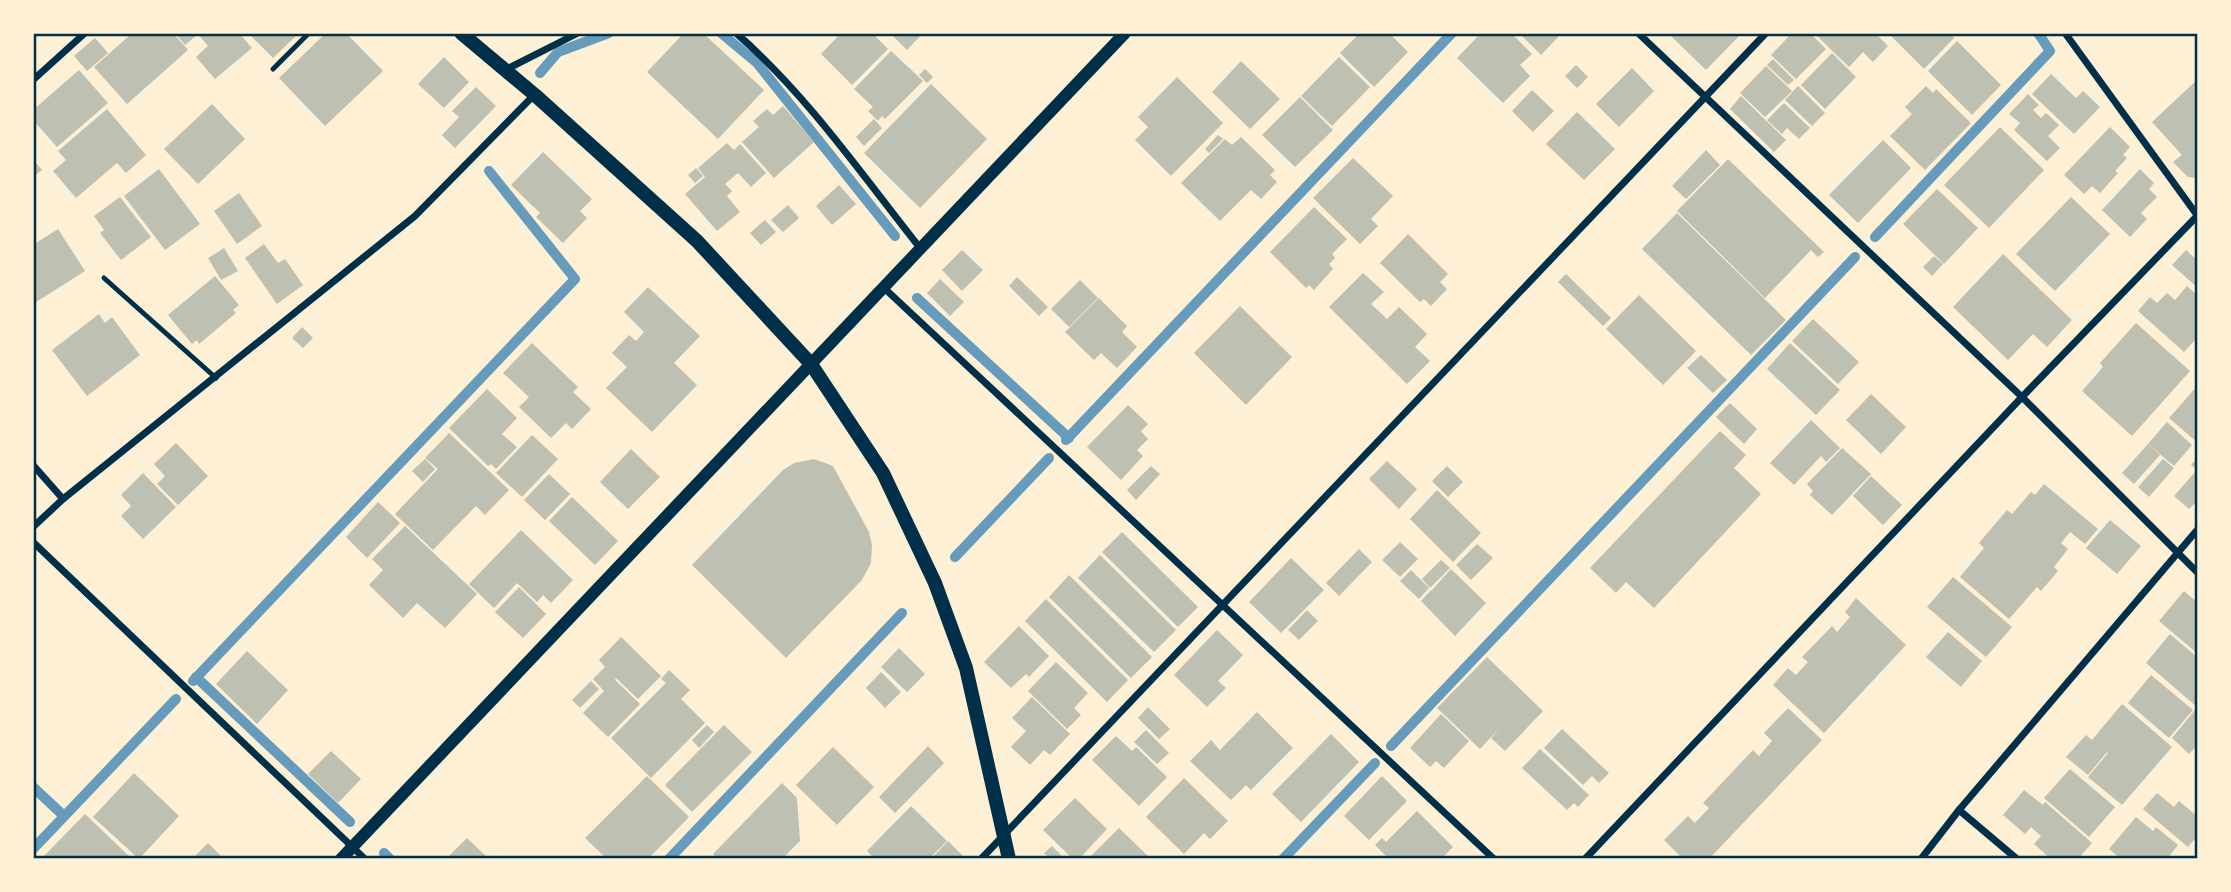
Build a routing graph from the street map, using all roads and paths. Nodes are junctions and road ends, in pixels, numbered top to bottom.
1 (85, 33) edge
2 (309, 33) edge
3 (460, 33) edge
4 (736, 33) edge
5 (1125, 33) edge
6 (1639, 33) edge
7 (1766, 33) edge
8 (2065, 33) edge
9 (573, 34) edge
10 (272, 69) dead end
11 (505, 70) junction
12 (33, 80) edge
13 (535, 95) junction
14 (1706, 96) junction
15 (2198, 215) edge
16 (920, 248) junction
17 (104, 278) dead end
18 (883, 287) junction
19 (811, 364) junction
20 (216, 378) junction
21 (2022, 397) junction
22 (33, 465) edge
23 (63, 499) junction
24 (33, 527) edge
25 (2198, 529) edge
26 (33, 542) edge
27 (2177, 552) junction
28 (2198, 573) edge
29 (1223, 604) junction
30 (1959, 810) junction
31 (1005, 834) junction
32 (352, 847) junction
33 (341, 859) edge
34 (365, 859) edge
35 (981, 859) edge
36 (1009, 859) edge
37 (1494, 859) edge
38 (1585, 859) edge
39 (1921, 859) edge
40 (2017, 859) edge

1 - 12 street
2 - 10 lane
3 - 11 main road
4 - 16 street
5 - 16 street
6 - 14 street
7 - 14 street
8 - 15 street
9 - 11 street
11 - 13 main road
13 - 19 main road
13 - 20 street
14 - 21 street
14 - 29 street
15 - 21 street
16 - 18 street
17 - 20 lane
18 - 19 street
18 - 29 street
19 - 31 main road
19 - 32 street
20 - 23 street
21 - 27 street
21 - 38 street
22 - 23 street
23 - 24 street
25 - 27 street
26 - 32 street
27 - 28 street
27 - 30 street
29 - 31 street
29 - 37 street
30 - 39 street
30 - 40 street
31 - 35 street
31 - 36 main road
32 - 33 street
32 - 34 street

